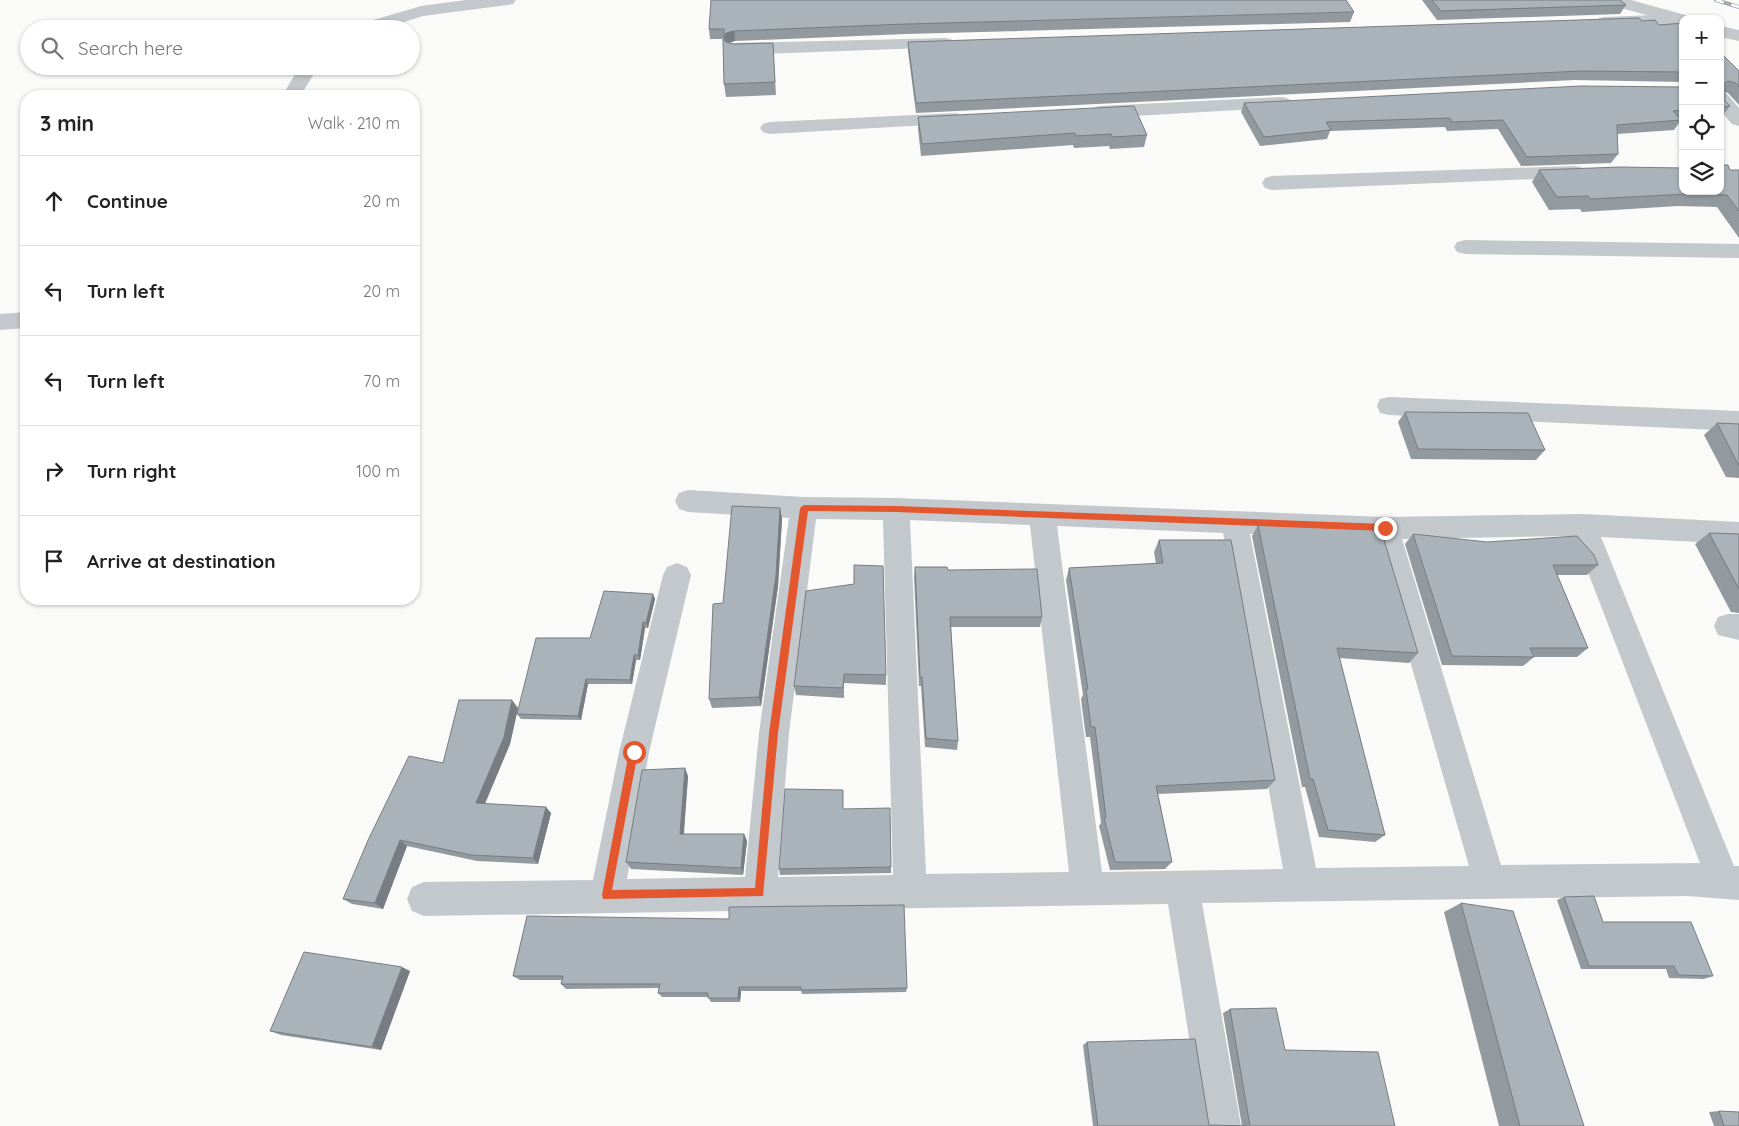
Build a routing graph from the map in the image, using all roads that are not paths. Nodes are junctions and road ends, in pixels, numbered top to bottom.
1 (507, 0) edge
2 (1612, 0) edge
3 (1679, 19) edge
4 (392, 20) edge
5 (1679, 20) edge
6 (1591, 22) edge
7 (1724, 32) edge
8 (1739, 36) edge
9 (962, 42) edge
10 (735, 49) edge
11 (305, 75) edge
12 (1724, 89) edge
13 (1739, 89) edge
14 (296, 90) edge
15 (1296, 102) edge
16 (1724, 103) edge
17 (1078, 113) edge
18 (969, 118) edge
19 (1739, 120) edge
20 (770, 128) dead end
21 (1592, 171) edge
22 (1272, 183) dead end
23 (1464, 247) dead end
24 (1739, 252) edge
25 (20, 320) edge
26 (0, 322) edge
27 (1389, 406) dead end
28 (1739, 421) edge
29 (688, 501) dead end
30 (804, 508) junction
31 (896, 509) junction
32 (1042, 515) junction
33 (1234, 522) junction
34 (1583, 525) junction
35 (1385, 528) junction
36 (1739, 532) edge
37 (677, 575) dead end
38 (1490, 882) junction
39 (1731, 882) edge
40 (1302, 885) junction
41 (1182, 886) junction
42 (1087, 888) junction
43 (910, 891) junction
44 (760, 893) junction
45 (607, 895) junction
46 (424, 899) dead end
47 (1222, 1126) edge

1 - 4 street
2 - 3 street
5 - 6 street
7 - 8 street
9 - 10 street
11 - 14 street
12 - 13 street
15 - 17 street
16 - 19 street
18 - 20 street
21 - 22 street
23 - 24 street
25 - 26 street
27 - 28 street
29 - 30 street
30 - 31 street
30 - 44 street
31 - 32 street
31 - 43 street
32 - 33 street
32 - 42 street
33 - 35 street
33 - 40 street
34 - 35 street
34 - 36 street
34 - 39 street
35 - 38 street
37 - 45 street
38 - 39 street
38 - 40 street
40 - 41 street
41 - 42 street
41 - 47 street
42 - 43 street
43 - 44 street
44 - 45 street
45 - 46 street

